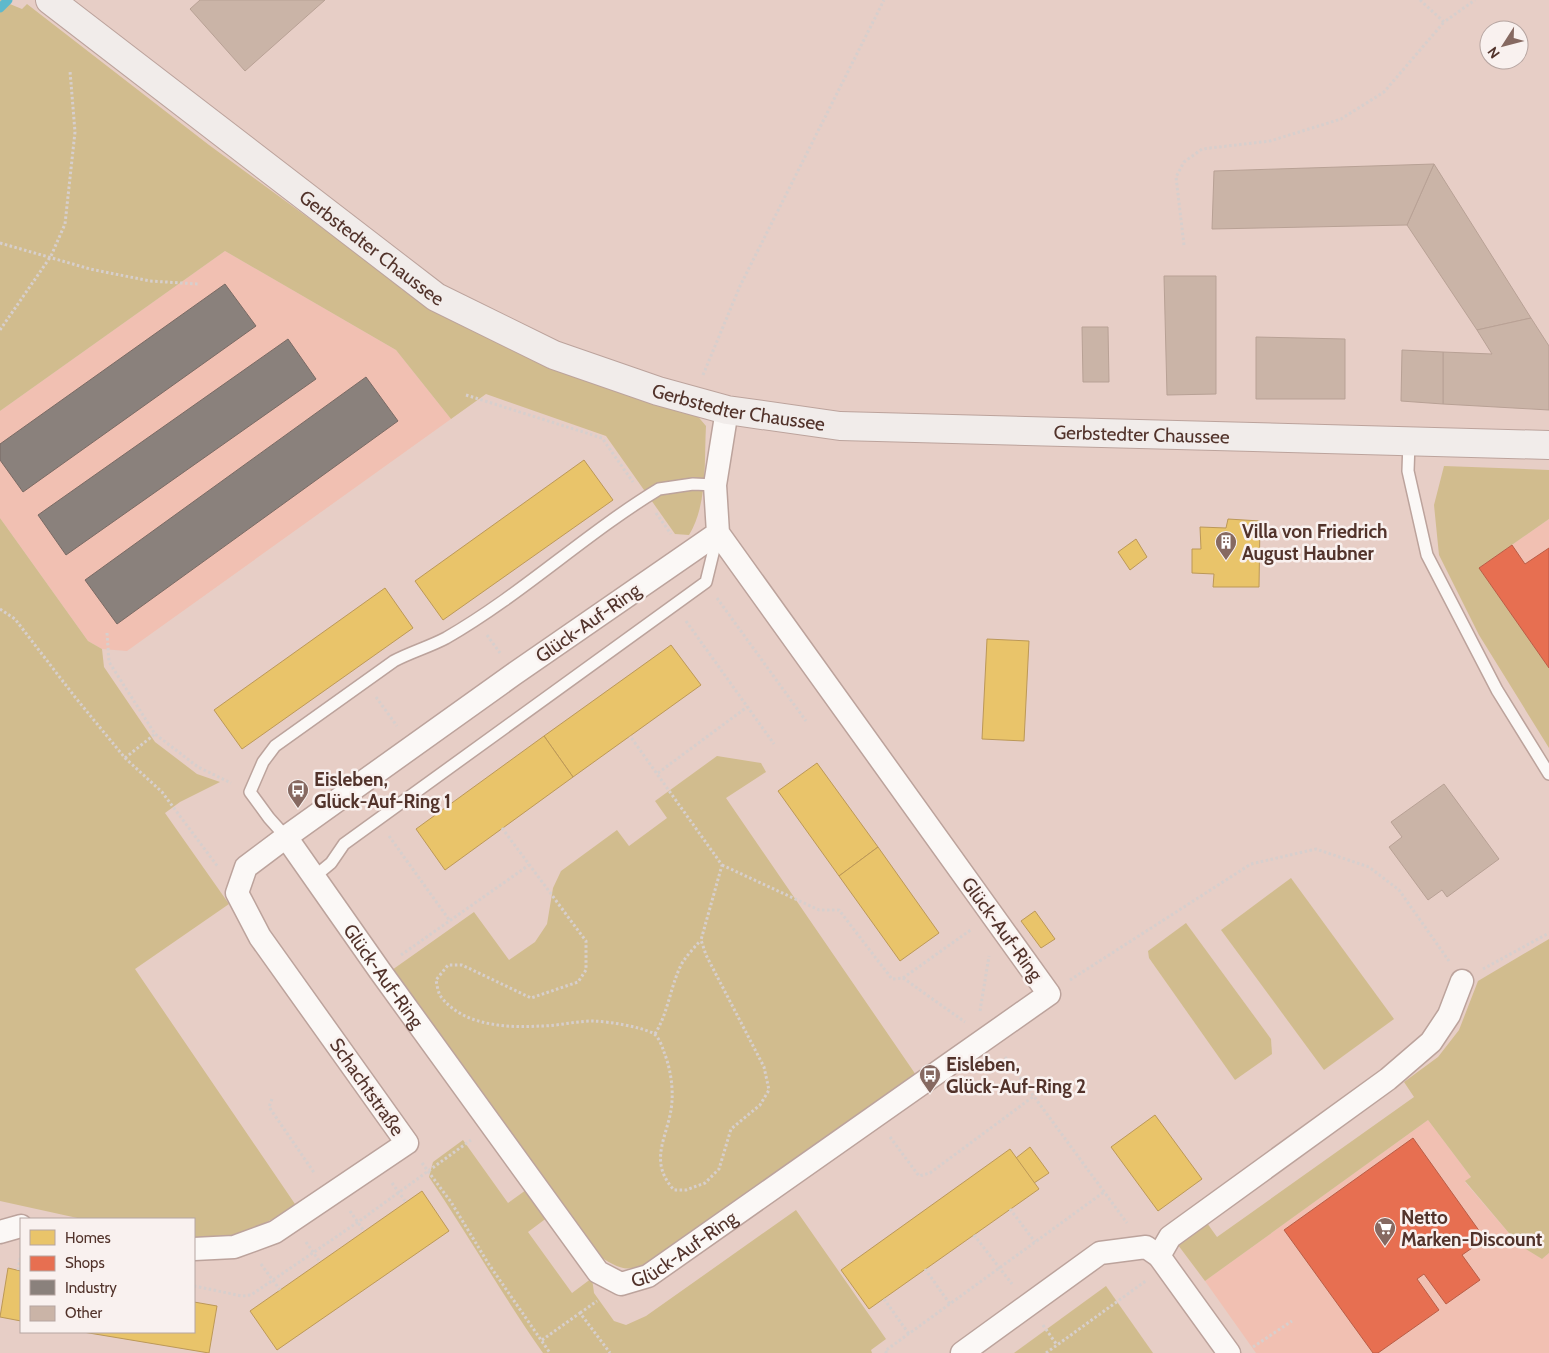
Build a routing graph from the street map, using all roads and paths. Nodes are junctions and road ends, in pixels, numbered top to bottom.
1 (50, 0) edge
2 (884, 0) edge
3 (1420, 0) edge
4 (1475, 0) edge
5 (1444, 22) junction
6 (70, 71) dead end
7 (0, 242) edge
8 (1184, 245) dead end
9 (52, 256) junction
10 (198, 284) dead end
11 (0, 330) edge
12 (466, 395) dead end
13 (693, 401) junction
14 (727, 410) junction
15 (1409, 442) junction
16 (1549, 445) edge
17 (716, 485) junction
18 (644, 498) junction
19 (718, 533) junction
20 (686, 555) junction
21 (706, 582) junction
22 (675, 605) junction
23 (0, 609) edge
24 (476, 619) junction
25 (107, 633) dead end
26 (514, 674) junction
27 (364, 682) junction
28 (747, 706) junction
29 (806, 721) dead end
30 (155, 734) junction
31 (630, 736) dead end
32 (774, 744) dead end
33 (412, 747) junction
34 (125, 758) junction
35 (658, 773) junction
36 (1549, 774) edge
37 (250, 792) junction
38 (377, 819) junction
39 (502, 828) dead end
40 (286, 837) junction
41 (529, 865) junction
42 (722, 865) junction
43 (314, 877) junction
44 (238, 893) junction
45 (995, 919) junction
46 (450, 921) junction
47 (1549, 933) edge
48 (701, 940) junction
49 (380, 971) junction
50 (902, 978) junction
51 (1462, 981) junction
52 (1049, 994) junction
53 (655, 1034) junction
54 (990, 1035) junction
55 (1034, 1096) junction
56 (272, 1099) dead end
57 (875, 1116) junction
58 (492, 1124) junction
59 (407, 1143) junction
60 (429, 1171) junction
61 (1104, 1192) junction
62 (329, 1196) junction
63 (1010, 1209) dead end
64 (20, 1226) edge
65 (0, 1232) edge
66 (1035, 1242) junction
67 (195, 1249) edge
68 (1153, 1252) junction
69 (20, 1259) edge
70 (18, 1270) dead end
71 (925, 1270) dead end
72 (195, 1286) edge
73 (884, 1299) dead end
74 (950, 1304) junction
75 (1292, 1321) dead end
76 (908, 1334) junction
77 (542, 1340) junction
78 (1252, 1348) dead end
79 (885, 1352) edge
80 (550, 1353) edge
81 (610, 1353) edge
82 (962, 1353) edge
83 (1046, 1353) edge
84 (1229, 1353) edge

1 - 13 main road, Gerbstedter Chaussee
2 - 13 path
3 - 5 path
4 - 5 path
5 - 8 path
6 - 9 path
7 - 9 path
9 - 10 path
9 - 11 path
12 - 18 path
13 - 14 main road, Gerbstedter Chaussee
14 - 15 main road, Gerbstedter Chaussee
14 - 17 street
15 - 16 main road, Gerbstedter Chaussee
15 - 36 lane
17 - 18 lane
17 - 19 street
18 - 20 path
18 - 24 lane
19 - 20 street, Glück-Auf-Ring
19 - 21 lane
19 - 45 street, Glück-Auf-Ring
20 - 26 street, Glück-Auf-Ring
21 - 22 lane
21 - 29 path
22 - 28 path
22 - 38 lane
23 - 34 path
24 - 26 path
24 - 27 lane
25 - 30 path
26 - 33 street, Glück-Auf-Ring
27 - 33 path
27 - 37 lane
28 - 32 path
28 - 35 path
30 - 34 path
30 - 37 path
31 - 35 path
33 - 40 street, Glück-Auf-Ring
34 - 44 path
35 - 42 path
37 - 40 lane
38 - 43 lane
38 - 46 path
39 - 41 path
40 - 43 street, Glück-Auf-Ring
40 - 44 street
41 - 46 path
41 - 53 path
42 - 48 path
42 - 50 path
43 - 49 street, Glück-Auf-Ring
44 - 59 street, Schachtstraße
45 - 50 path
45 - 52 street, Glück-Auf-Ring
45 - 54 path
46 - 49 path
47 - 51 path
48 - 53 path
48 - 53 path
49 - 58 street, Glück-Auf-Ring
50 - 54 path
51 - 52 path
51 - 68 street
52 - 54 street, Glück-Auf-Ring
54 - 55 path
54 - 57 street, Glück-Auf-Ring
55 - 57 path
55 - 61 path
56 - 62 path
57 - 58 street, Glück-Auf-Ring
58 - 60 path
59 - 60 path
59 - 62 street, Schachtstraße
60 - 72 path
60 - 77 path
61 - 66 path
61 - 68 path
62 - 67 street, Schachtstraße
63 - 66 path
64 - 65 street
66 - 74 path
68 - 82 street
68 - 83 path
68 - 84 street
69 - 70 path
71 - 74 path
73 - 76 path
74 - 76 path
75 - 78 path
76 - 79 path
77 - 80 path
77 - 81 path

